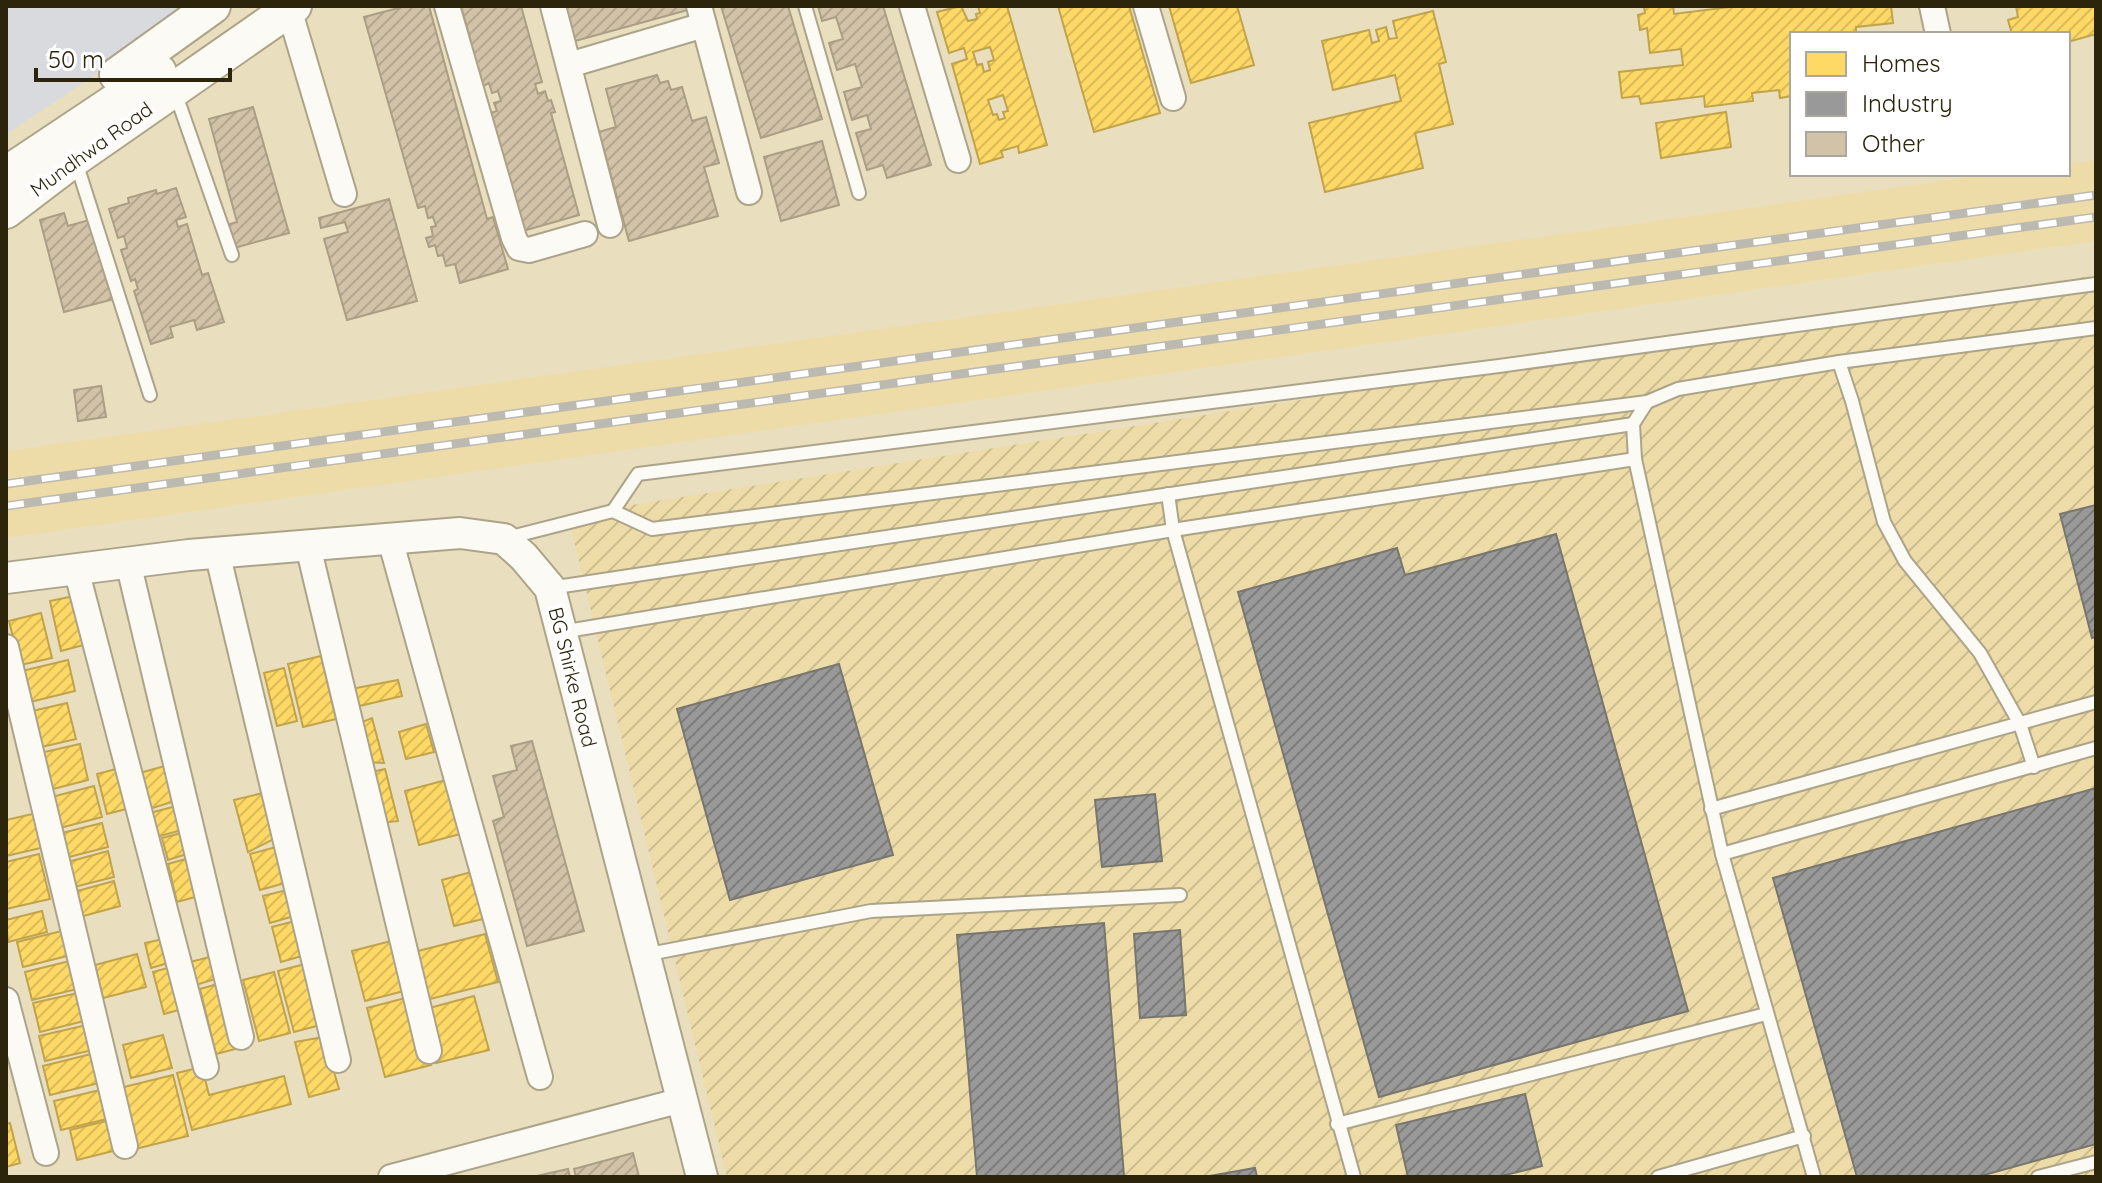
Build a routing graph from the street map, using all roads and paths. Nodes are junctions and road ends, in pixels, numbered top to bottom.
1 (213, 6) edge
2 (255, 6) edge
3 (447, 6) edge
4 (553, 6) edge
5 (805, 6) edge
6 (912, 6) edge
7 (1146, 6) edge
8 (1932, 6) edge
9 (287, 7) edge
10 (702, 16) edge
11 (1938, 32) edge
12 (569, 65) junction
13 (174, 89) junction
14 (1173, 98) dead end
15 (6, 154) edge
16 (75, 159) junction
17 (958, 160) dead end
18 (6, 174) edge
19 (6, 192) edge
20 (749, 192) dead end
21 (859, 193) dead end
22 (344, 194) dead end
23 (6, 211) edge
24 (610, 225) dead end
25 (585, 234) dead end
26 (232, 255) dead end
27 (2096, 284) edge
28 (2096, 328) edge
29 (1839, 362) junction
30 (150, 395) dead end
31 (1647, 402) junction
32 (1633, 424) junction
33 (1635, 459) junction
34 (1168, 494) junction
35 (613, 511) junction
36 (1173, 530) junction
37 (390, 539) junction
38 (504, 539) junction
39 (308, 546) junction
40 (217, 552) junction
41 (128, 562) junction
42 (76, 569) junction
43 (6, 578) edge
44 (550, 588) junction
45 (561, 632) junction
46 (6, 647) edge
47 (2096, 702) edge
48 (2020, 724) junction
49 (2096, 748) edge
50 (2034, 767) junction
51 (1711, 809) junction
52 (1722, 854) junction
53 (1180, 895) dead end
54 (644, 955) junction
55 (6, 1000) edge
56 (1766, 1014) junction
57 (241, 1037) dead end
58 (429, 1051) dead end
59 (338, 1060) dead end
60 (206, 1067) dead end
61 (540, 1077) dead end
62 (682, 1100) junction
63 (1337, 1124) junction
64 (1804, 1136) junction
65 (125, 1146) dead end
66 (46, 1153) dead end
67 (2096, 1162) edge
68 (391, 1177) edge
69 (702, 1177) edge
70 (1354, 1177) edge
71 (1658, 1177) edge
72 (1814, 1177) edge
73 (2038, 1177) edge

1 - 15 main road
2 - 18 main road
3 - 25 street
4 - 12 street
5 - 21 lane
6 - 17 street
7 - 14 street
8 - 11 street
9 - 13 main road, Mundhwa Road
9 - 19 main road
9 - 22 street
10 - 12 street
10 - 20 street
12 - 24 street
13 - 16 main road, Mundhwa Road
13 - 26 lane
16 - 23 main road, Mundhwa Road
16 - 30 lane
27 - 35 lane
28 - 29 lane
29 - 31 lane
29 - 48 lane
31 - 32 lane
31 - 35 lane
32 - 33 lane
32 - 34 lane
33 - 36 lane
33 - 51 lane
34 - 36 lane
34 - 44 lane
35 - 38 lane
36 - 45 lane
36 - 63 lane
37 - 38 street
37 - 39 street
37 - 61 street
38 - 44 street, BG Shirke Road
39 - 40 street
39 - 58 street
40 - 41 street
40 - 59 street
41 - 42 street
41 - 57 street
42 - 43 street
42 - 60 street
44 - 45 street, BG Shirke Road
45 - 54 street, BG Shirke Road
46 - 65 street
47 - 48 lane
48 - 50 lane
48 - 51 lane
49 - 50 lane
50 - 52 lane
51 - 52 lane
52 - 56 lane
53 - 54 lane
54 - 62 street, BG Shirke Road
55 - 66 street
56 - 63 lane
56 - 64 lane
62 - 68 street
62 - 69 street, BG Shirke Road
63 - 70 lane
64 - 71 lane
64 - 72 lane
67 - 73 lane

